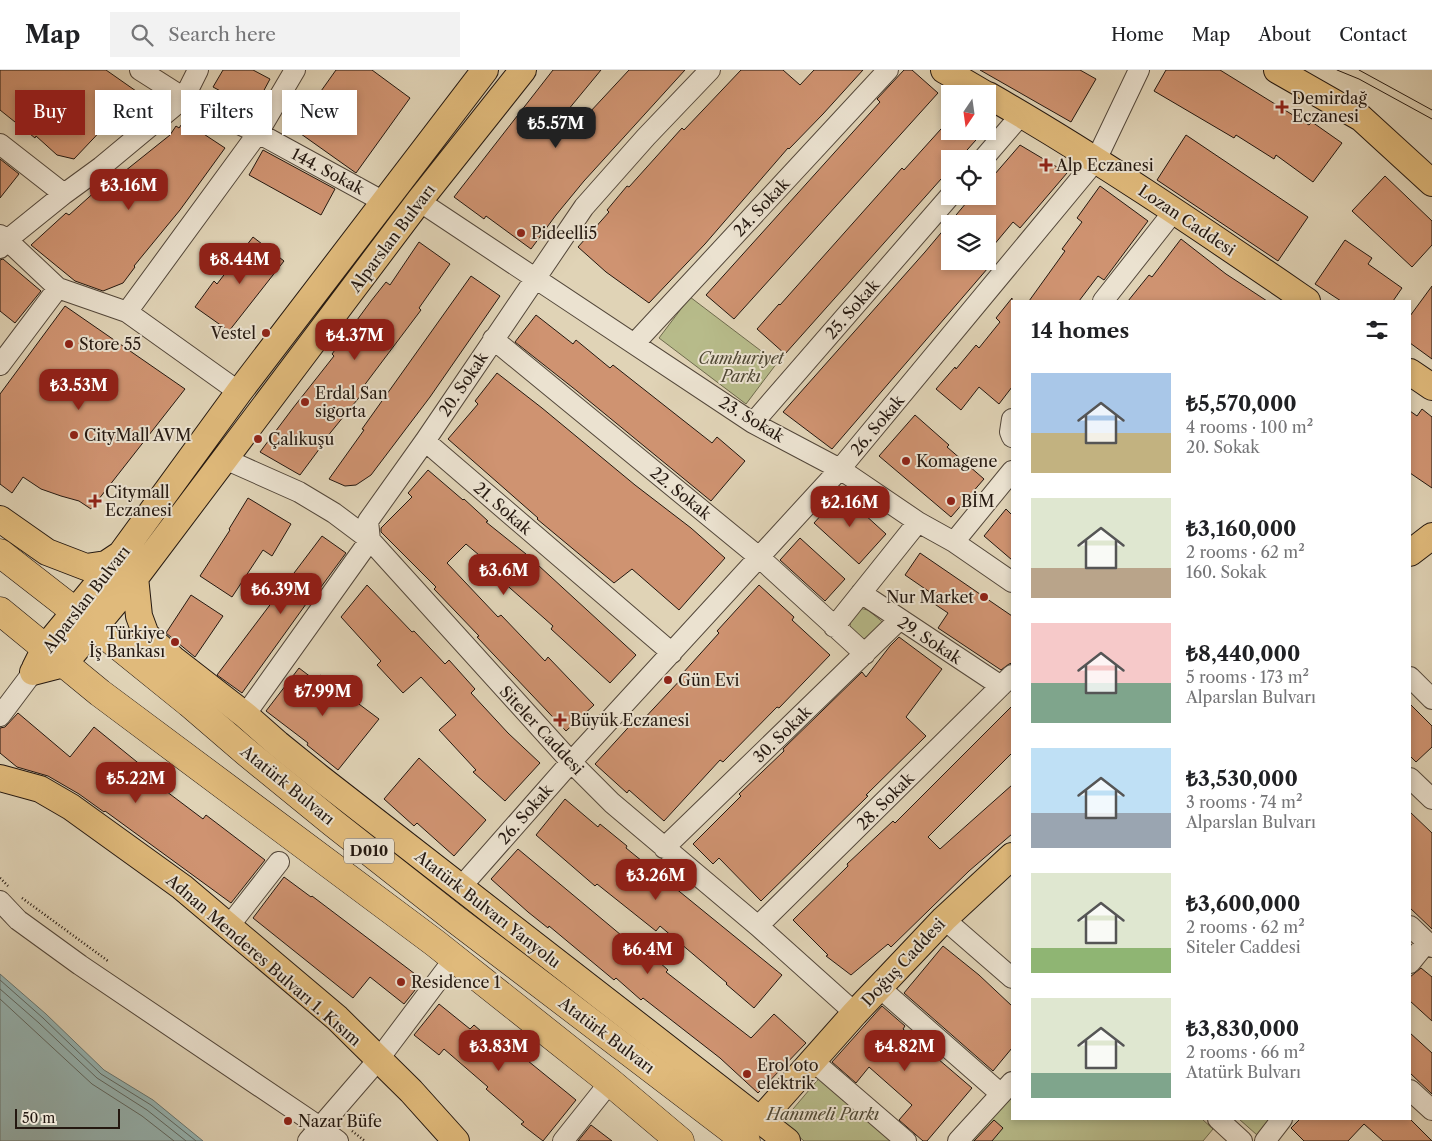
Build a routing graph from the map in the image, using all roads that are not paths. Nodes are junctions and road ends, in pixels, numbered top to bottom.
1 (140, 70) edge
2 (198, 70) edge
3 (295, 70) edge
4 (485, 70) edge
5 (523, 70) edge
6 (710, 70) edge
7 (888, 70) edge
8 (944, 70) edge
9 (1139, 70) edge
10 (1277, 70) edge
11 (970, 85) edge
12 (188, 90) edge
13 (181, 96) edge
14 (181, 100) edge
15 (996, 100) edge
16 (272, 109) edge
17 (1021, 115) junction
18 (257, 135) edge
19 (262, 135) edge
20 (0, 144) edge
21 (991, 150) edge
22 (1096, 160) junction
23 (1432, 183) edge
24 (64, 194) junction
25 (418, 201) junction
26 (384, 202) junction
27 (942, 205) edge
28 (1174, 210) junction
29 (2, 241) edge
30 (535, 278) junction
31 (58, 288) junction
32 (1300, 299) edge
33 (1104, 300) edge
34 (127, 312) junction
35 (493, 339) junction
36 (634, 344) junction
37 (0, 365) edge
38 (1411, 373) edge
39 (1432, 387) edge
40 (239, 392) junction
41 (753, 423) junction
42 (425, 441) junction
43 (225, 459) junction
44 (840, 469) junction
45 (1011, 472) edge
46 (0, 519) edge
47 (918, 522) junction
48 (1432, 536) edge
49 (370, 540) junction
50 (954, 542) junction
51 (0, 552) edge
52 (1411, 552) edge
53 (122, 553) junction
54 (760, 558) junction
55 (135, 577) junction
56 (1011, 581) edge
57 (861, 593) junction
58 (0, 611) edge
59 (85, 619) junction
60 (899, 620) junction
61 (834, 627) junction
62 (672, 653) junction
63 (865, 654) junction
64 (54, 656) junction
65 (33, 672) joint
66 (1411, 678) edge
67 (1007, 681) edge
68 (1432, 700) edge
69 (245, 715) junction
70 (0, 716) edge
71 (571, 762) junction
72 (0, 778) edge
73 (333, 823) junction
74 (664, 848) junction
75 (1011, 857) edge
76 (279, 862) dead end
77 (454, 883) junction
78 (0, 901) edge
79 (944, 918) junction
80 (229, 926) junction
81 (758, 926) junction
82 (1411, 927) edge
83 (1430, 945) edge
84 (454, 959) junction
85 (1411, 961) edge
86 (1011, 977) edge
87 (880, 988) junction
88 (856, 1013) junction
89 (378, 1060) junction
90 (812, 1061) junction
91 (610, 1082) junction
92 (1007, 1088) edge
93 (1411, 1091) edge
94 (1432, 1110) edge
95 (1219, 1120) edge
96 (753, 1130) edge
97 (314, 1134) edge
98 (338, 1141) edge
99 (456, 1141) edge
100 (563, 1141) edge
101 (680, 1141) edge
102 (787, 1141) edge
103 (906, 1141) edge
104 (958, 1141) edge
105 (1242, 1141) edge

1 - 13 street, 144. Sokak
2 - 12 street
3 - 16 street
4 - 26 main road, Alparslan Bulvarı
5 - 25 main road, Alparslan Bulvarı
6 - 30 street, 20. Sokak
7 - 36 street, 24. Sokak
8 - 11 main road, Lozan Caddesi
9 - 22 street, 26. Sokak
10 - 23 main road
14 - 24 street
15 - 17 main road, Lozan Caddesi
17 - 21 street
17 - 22 main road, Lozan Caddesi
18 - 34 street
19 - 26 street, 144. Sokak
20 - 24 street
22 - 28 main road, Lozan Caddesi
22 - 44 street, 26. Sokak
24 - 29 street
25 - 26 main road
25 - 30 street, 23. Sokak
25 - 43 main road, Alparslan Bulvarı
26 - 40 main road, Alparslan Bulvarı
27 - 41 street, 25. Sokak
28 - 32 main road, Lozan Caddesi
28 - 33 street
29 - 31 street
30 - 35 street, 20. Sokak
30 - 36 street, 23. Sokak
31 - 34 street
31 - 37 street
34 - 40 street
35 - 42 street, 20. Sokak
35 - 54 street, 22. Sokak
36 - 41 street, 23. Sokak
38 - 39 main road
40 - 53 main road, Alparslan Bulvarı
41 - 44 street, 23. Sokak
42 - 49 street, 20. Sokak
42 - 62 street, 21. Sokak
43 - 49 street, Siteler Caddesi
43 - 55 main road, Alparslan Bulvarı
44 - 47 street, 23. Sokak
44 - 54 street, 26. Sokak
45 - 50 street
46 - 53 main road
47 - 50 street, 23. Sokak
47 - 57 street
48 - 52 main road
49 - 69 street
49 - 71 street, Siteler Caddesi
50 - 56 street, 23. Sokak
51 - 59 highway, Atatürk Bulvarı / D010
53 - 59 main road, Alparslan Bulvarı
54 - 61 street, 22. Sokak
54 - 62 street, 26. Sokak
55 - 59 main road, Alparslan Bulvarı
55 - 69 main road, Atatürk Bulvarı Yanyolu
57 - 60 street, 29. Sokak
57 - 61 street
58 - 64 highway, Atatürk Bulvarı / D010
59 - 64 main road, Alparslan Bulvarı
59 - 73 highway, Atatürk Bulvarı / D010
60 - 63 street, 30. Sokak
60 - 67 street, 29. Sokak
61 - 63 street, 22. Sokak
62 - 71 street, 26. Sokak
63 - 74 street, 30. Sokak
64 - 65 main road, Alparslan Bulvarı
64 - 84 highway, Atatürk Bulvarı / D010
65 - 70 street
66 - 68 street
67 - 81 street, 28. Sokak
69 - 77 main road, Atatürk Bulvarı Yanyolu
71 - 74 street, Siteler Caddesi
71 - 77 street, 26. Sokak
72 - 80 main road, Adnan Menderes Bulvarı 1. Kısım
73 - 77 main road
73 - 96 highway, Atatürk Bulvarı / D010
74 - 81 street, Siteler Caddesi
75 - 79 main road, Doğuş Caddesi
76 - 80 street
77 - 96 main road, Atatürk Bulvarı Yanyolu
78 - 97 street
79 - 86 street
79 - 87 main road, Doğuş Caddesi
80 - 89 main road, Adnan Menderes Bulvarı 1. Kısım
81 - 88 street, Siteler Caddesi
82 - 83 street
83 - 85 street
84 - 89 street
84 - 91 highway, Atatürk Bulvarı / D010
87 - 88 main road, Doğuş Caddesi
87 - 92 street
88 - 90 main road, Doğuş Caddesi
89 - 97 street
89 - 99 main road, Adnan Menderes Bulvarı 1. Kısım
90 - 96 main road, Doğuş Caddesi
90 - 103 street
91 - 100 street
91 - 101 highway, Atatürk Bulvarı / D010
92 - 104 street
93 - 94 street
95 - 105 street
96 - 102 main road, Atatürk Bulvarı Yanyolu
97 - 98 street

